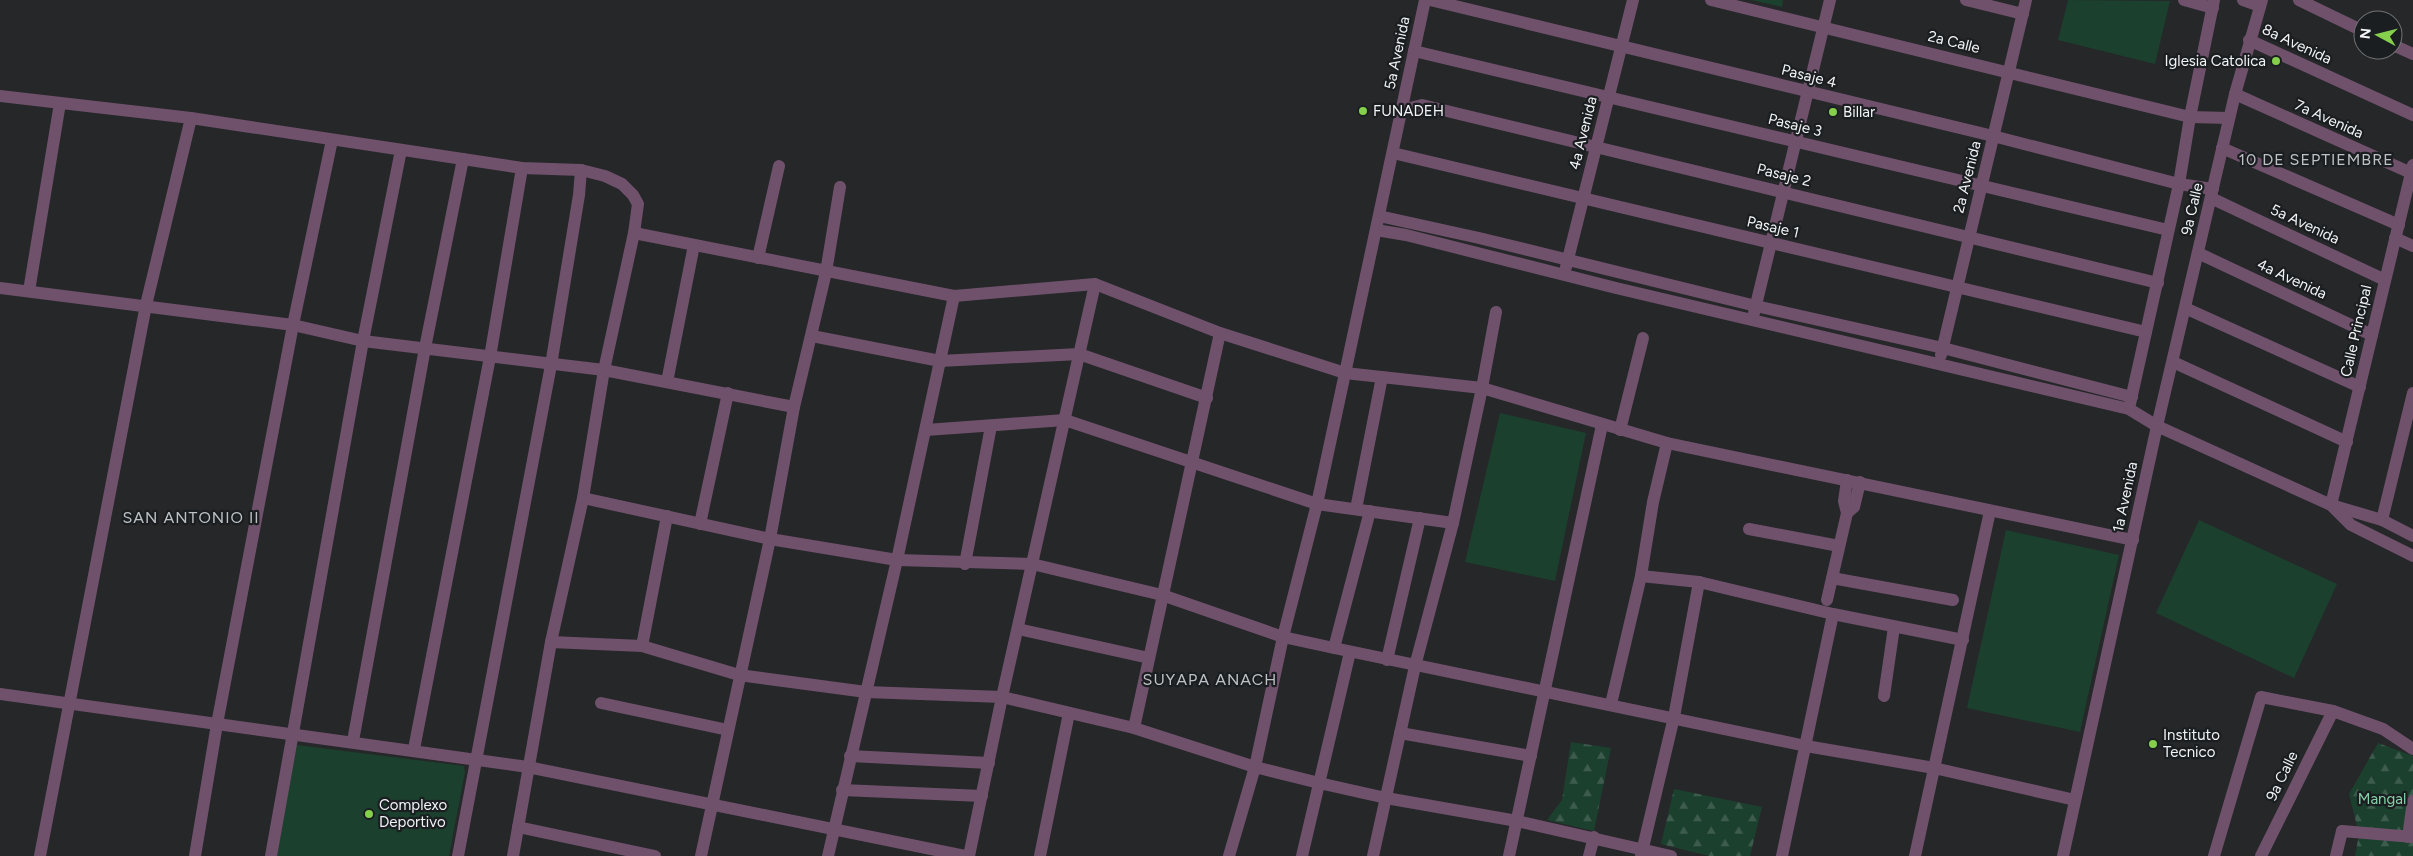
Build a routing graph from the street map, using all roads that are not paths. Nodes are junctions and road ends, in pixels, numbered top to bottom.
1 (1425, 0) edge
2 (1430, 0) edge
3 (1633, 0) edge
4 (1711, 0) edge
5 (1830, 0) edge
6 (1966, 0) edge
7 (2026, 0) edge
8 (2184, 0) edge
9 (2242, 0) edge
10 (2299, 0) edge
11 (2261, 3) edge
12 (2213, 4) edge
13 (2023, 14) junction
14 (2353, 26) edge
15 (1824, 27) junction
16 (2249, 40) junction
17 (1621, 45) junction
18 (1414, 51) junction
19 (2009, 73) junction
20 (1808, 92) junction
21 (2235, 94) junction
22 (0, 96) edge
23 (1609, 96) junction
24 (60, 103) junction
25 (1402, 110) junction
26 (2413, 116) edge
27 (2190, 117) junction
28 (191, 118) junction
29 (2229, 118) junction
30 (1994, 136) junction
31 (332, 140) junction
32 (1795, 142) junction
33 (1596, 147) junction
34 (2222, 148) junction
35 (401, 150) junction
36 (1392, 153) junction
37 (463, 159) junction
38 (779, 166) dead end
39 (522, 168) junction
40 (2412, 169) edge
41 (581, 170) junction
42 (2179, 184) junction
43 (840, 187) dead end
44 (1981, 187) junction
45 (1783, 192) junction
46 (2212, 194) junction
47 (1583, 198) junction
48 (1379, 216) junction
49 (2399, 225) junction
50 (1376, 230) junction
51 (2168, 230) junction
52 (634, 233) junction
53 (1969, 238) junction
54 (2395, 238) junction
55 (1771, 243) junction
56 (694, 245) junction
57 (2413, 246) edge
58 (2198, 253) junction
59 (758, 258) junction
60 (1568, 260) junction
61 (826, 272) junction
62 (1564, 274) junction
63 (2386, 280) junction
64 (2158, 283) junction
65 (1095, 284) junction
66 (1957, 287) junction
67 (0, 288) edge
68 (28, 291) junction
69 (954, 296) junction
70 (146, 305) junction
71 (1756, 306) junction
72 (2185, 308) junction
73 (1496, 312) dead end
74 (1752, 320) junction
75 (293, 325) junction
76 (1220, 332) junction
77 (2146, 332) junction
78 (2372, 335) junction
79 (812, 336) junction
80 (1643, 338) dead end
81 (363, 340) junction
82 (425, 348) junction
83 (1943, 348) junction
84 (1080, 354) junction
85 (490, 357) junction
86 (940, 361) junction
87 (1939, 362) junction
88 (2173, 362) junction
89 (551, 365) junction
90 (604, 370) junction
91 (1345, 373) junction
92 (1382, 377) junction
93 (667, 382) junction
94 (2360, 387) junction
95 (1482, 388) junction
96 (728, 393) junction
97 (2413, 393) edge
98 (1207, 398) junction
99 (2131, 403) junction
100 (794, 406) junction
101 (1065, 420) junction
102 (1602, 425) junction
103 (991, 426) junction
104 (2158, 426) junction
105 (926, 430) junction
106 (1620, 430) junction
107 (2346, 442) junction
108 (1667, 443) junction
109 (1193, 464) junction
110 (1846, 480) junction
111 (1860, 482) junction
112 (583, 498) junction
113 (1317, 504) junction
114 (2331, 505) junction
115 (1356, 509) junction
116 (1370, 511) junction
117 (1990, 511) junction
118 (1847, 513) junction
119 (667, 516) junction
120 (1420, 518) junction
121 (2382, 520) junction
122 (1453, 523) junction
123 (700, 524) junction
124 (1750, 529) dead end
125 (2413, 536) edge
126 (770, 539) junction
127 (2133, 540) junction
128 (1839, 546) junction
129 (2413, 556) edge
130 (897, 560) junction
131 (965, 564) junction
132 (1032, 564) junction
133 (1641, 576) junction
134 (1832, 578) junction
135 (1699, 582) junction
136 (1162, 596) junction
137 (1827, 600) dead end
138 (1954, 600) dead end
139 (1833, 614) junction
140 (1894, 626) junction
141 (1018, 629) junction
142 (1283, 637) junction
143 (1963, 640) junction
144 (551, 642) junction
145 (642, 646) junction
146 (1334, 648) junction
147 (1350, 652) junction
148 (1149, 658) junction
149 (1387, 660) junction
150 (1415, 666) junction
151 (740, 675) junction
152 (1544, 690) junction
153 (866, 692) junction
154 (0, 694) edge
155 (1884, 696) dead end
156 (1002, 697) junction
157 (600, 702) dead end
158 (1611, 704) junction
159 (70, 705) junction
160 (2332, 711) junction
161 (1069, 713) junction
162 (1674, 717) junction
163 (217, 724) junction
164 (1134, 728) junction
165 (728, 730) junction
166 (1400, 733) junction
167 (292, 735) junction
168 (352, 741) junction
169 (1806, 746) junction
170 (414, 749) junction
171 (2413, 749) edge
172 (850, 756) junction
173 (1532, 756) junction
174 (476, 758) junction
175 (989, 763) junction
176 (528, 767) junction
177 (1255, 767) junction
178 (1934, 768) junction
179 (1319, 783) junction
180 (842, 790) junction
181 (982, 796) junction
182 (1386, 798) junction
183 (2075, 800) junction
184 (2413, 801) edge
185 (713, 803) junction
186 (1517, 820) junction
187 (518, 827) junction
188 (833, 829) junction
189 (1594, 837) junction
190 (2410, 837) edge
191 (1641, 852) edge
192 (40, 856) edge
193 (195, 856) edge
194 (270, 856) edge
195 (458, 856) edge
196 (513, 856) edge
197 (655, 856) edge
198 (701, 856) edge
199 (828, 856) edge
200 (967, 856) edge
201 (1040, 856) edge
202 (1229, 856) edge
203 (1302, 856) edge
204 (1373, 856) edge
205 (1509, 856) edge
206 (1589, 856) edge
207 (1671, 856) edge
208 (1782, 856) edge
209 (1915, 856) edge
210 (2063, 856) edge
211 (2214, 856) edge
212 (2261, 856) edge
213 (2336, 856) edge

1 - 18 street, 5a Avenida
2 - 17 street, Pasaje 4
3 - 17 street, 4a Avenida
4 - 15 street, 2a Calle
5 - 15 street
6 - 13 street
7 - 13 street, 2a Avenida
8 - 12 street
9 - 11 street
10 - 14 street
11 - 16 street, 9a Calle
12 - 27 street
13 - 19 street, 2a Avenida
15 - 19 street, 2a Calle
15 - 20 street
16 - 21 street, 9a Calle
16 - 26 street, 8a Avenida
17 - 20 street, Pasaje 4
17 - 23 street, 4a Avenida
18 - 23 street, Pasaje 3
18 - 25 street, 5a Avenida
19 - 27 street, 2a Calle
19 - 30 street, 2a Avenida
20 - 30 street, Pasaje 4
20 - 32 street
21 - 29 street, 9a Calle
21 - 40 street, 7a Avenida
22 - 24 street
23 - 32 street, Pasaje 3
23 - 33 street, 4a Avenida
24 - 28 street
24 - 68 street
25 - 33 street, Pasaje 2
25 - 36 street, 5a Avenida
27 - 29 street, 2a Calle
27 - 42 street
28 - 31 street
28 - 70 street
29 - 34 street, 9a Calle
30 - 42 street, Pasaje 4
30 - 44 street, 2a Avenida
31 - 35 street
31 - 75 street
32 - 44 street, Pasaje 3
32 - 45 street
33 - 45 street, Pasaje 2
33 - 47 street, 4a Avenida
34 - 46 street, 9a Calle
34 - 49 street
35 - 37 street
35 - 81 street
36 - 47 street, Pasaje 1
36 - 48 street, 5a Avenida
37 - 39 street
37 - 82 street
38 - 59 street
39 - 41 street
39 - 85 street
40 - 49 street, Calle Principal
41 - 52 street
41 - 89 street
42 - 46 street, 5a Avenida
42 - 51 street
43 - 61 street
44 - 51 street, Pasaje 3
44 - 53 street, 2a Avenida
45 - 53 street, Pasaje 2
45 - 55 street
46 - 58 street, 9a Calle
46 - 63 street, 5a Avenida
47 - 55 street, Pasaje 1
47 - 60 street, 4a Avenida
48 - 50 street, 5a Avenida
48 - 60 street
49 - 54 street, Calle Principal
50 - 62 street
50 - 91 street, 5a Avenida
51 - 64 street
52 - 56 street
52 - 90 street
53 - 64 street, Pasaje 2
53 - 66 street, 2a Avenida
54 - 57 street
54 - 63 street, Calle Principal
55 - 66 street, Pasaje 1
55 - 71 street
56 - 59 street
56 - 93 street
58 - 72 street, 9a Calle
58 - 78 street, 4a Avenida
59 - 61 street
60 - 62 street, 4a Avenida
60 - 71 street
61 - 69 street
61 - 79 street
62 - 74 street
63 - 78 street, Calle Principal
64 - 77 street
65 - 69 street
65 - 76 street
65 - 84 street
66 - 77 street, Pasaje 1
66 - 83 street, 2a Avenida
67 - 68 street
68 - 70 street
69 - 86 street
70 - 75 street
70 - 159 street
71 - 74 street
71 - 83 street
72 - 88 street, 9a Calle
72 - 94 street
73 - 95 street
74 - 87 street
75 - 81 street
75 - 163 street
76 - 91 street
76 - 98 street
77 - 99 street
78 - 94 street, Calle Principal
79 - 86 street
79 - 100 street
80 - 106 street
81 - 82 street
81 - 167 street
82 - 85 street
82 - 168 street
83 - 87 street, 2a Avenida
83 - 99 street
84 - 86 street
84 - 98 street
84 - 101 street
85 - 89 street
85 - 170 street
86 - 105 street
87 - 99 street
88 - 104 street, 9a Calle
88 - 107 street
89 - 90 street
89 - 174 street
90 - 93 street
90 - 112 street
91 - 92 street
91 - 113 street, 5a Avenida
92 - 95 street
92 - 115 street
93 - 96 street
94 - 107 street, Calle Principal
95 - 102 street
95 - 122 street
96 - 100 street
96 - 123 street
97 - 121 street
98 - 109 street
99 - 104 street
100 - 126 street
101 - 103 street
101 - 109 street
101 - 132 street
102 - 106 street
102 - 152 street
103 - 105 street
103 - 131 street
104 - 114 street
104 - 127 street, 1a Avenida
105 - 130 street
106 - 108 street
107 - 114 street, Calle Principal
108 - 110 street
108 - 133 street
109 - 113 street
109 - 136 street
110 - 111 street
110 - 118 street
111 - 117 street
111 - 118 street
112 - 119 street
112 - 144 street
113 - 115 street
113 - 142 street, 5a Avenida
114 - 121 street
114 - 129 street
115 - 116 street
116 - 120 street
116 - 146 street
117 - 127 street
117 - 143 street
118 - 128 street
119 - 123 street
119 - 145 street
120 - 122 street
120 - 149 street
121 - 125 street
122 - 150 street
123 - 126 street
124 - 128 street
126 - 130 street
126 - 151 street
127 - 183 street, 1a Avenida
128 - 134 street
130 - 131 street
130 - 153 street
131 - 132 street
132 - 136 street
132 - 141 street
133 - 135 street
133 - 158 street
134 - 137 street
134 - 138 street
135 - 139 street
135 - 162 street
136 - 142 street
136 - 148 street
139 - 140 street
139 - 169 street
140 - 143 street
140 - 155 street
141 - 148 street
141 - 156 street
142 - 146 street
142 - 177 street, 5a Avenida
143 - 178 street
144 - 145 street
144 - 176 street
145 - 151 street
146 - 147 street
147 - 149 street
147 - 179 street
148 - 164 street
149 - 150 street
150 - 152 street
150 - 166 street
151 - 153 street
151 - 165 street
152 - 158 street
152 - 173 street
153 - 156 street
153 - 172 street
154 - 159 street
156 - 161 street
156 - 175 street
157 - 165 street
158 - 162 street
159 - 163 street
159 - 192 street
160 - 171 street
160 - 211 street
160 - 212 street, 9a Calle
161 - 164 street
161 - 201 street
162 - 169 street
162 - 191 street
163 - 167 street
163 - 193 street
164 - 177 street
165 - 185 street
166 - 173 street
166 - 182 street
167 - 168 street
167 - 194 street
168 - 170 street
169 - 178 street
169 - 208 street
170 - 174 street
172 - 175 street
172 - 180 street
173 - 186 street
174 - 176 street
174 - 195 street
175 - 181 street
176 - 185 street
176 - 187 street
177 - 179 street
177 - 202 street, 5a Avenida
178 - 183 street
178 - 209 street
179 - 182 street
179 - 203 street
180 - 181 street
180 - 188 street
181 - 200 street
182 - 186 street
182 - 204 street
183 - 210 street, 1a Avenida
184 - 190 street
185 - 188 street
185 - 198 street
186 - 189 street
186 - 205 street
187 - 196 street
187 - 197 street
188 - 199 street
188 - 200 street
189 - 191 street
189 - 206 street
190 - 213 street
191 - 207 street

